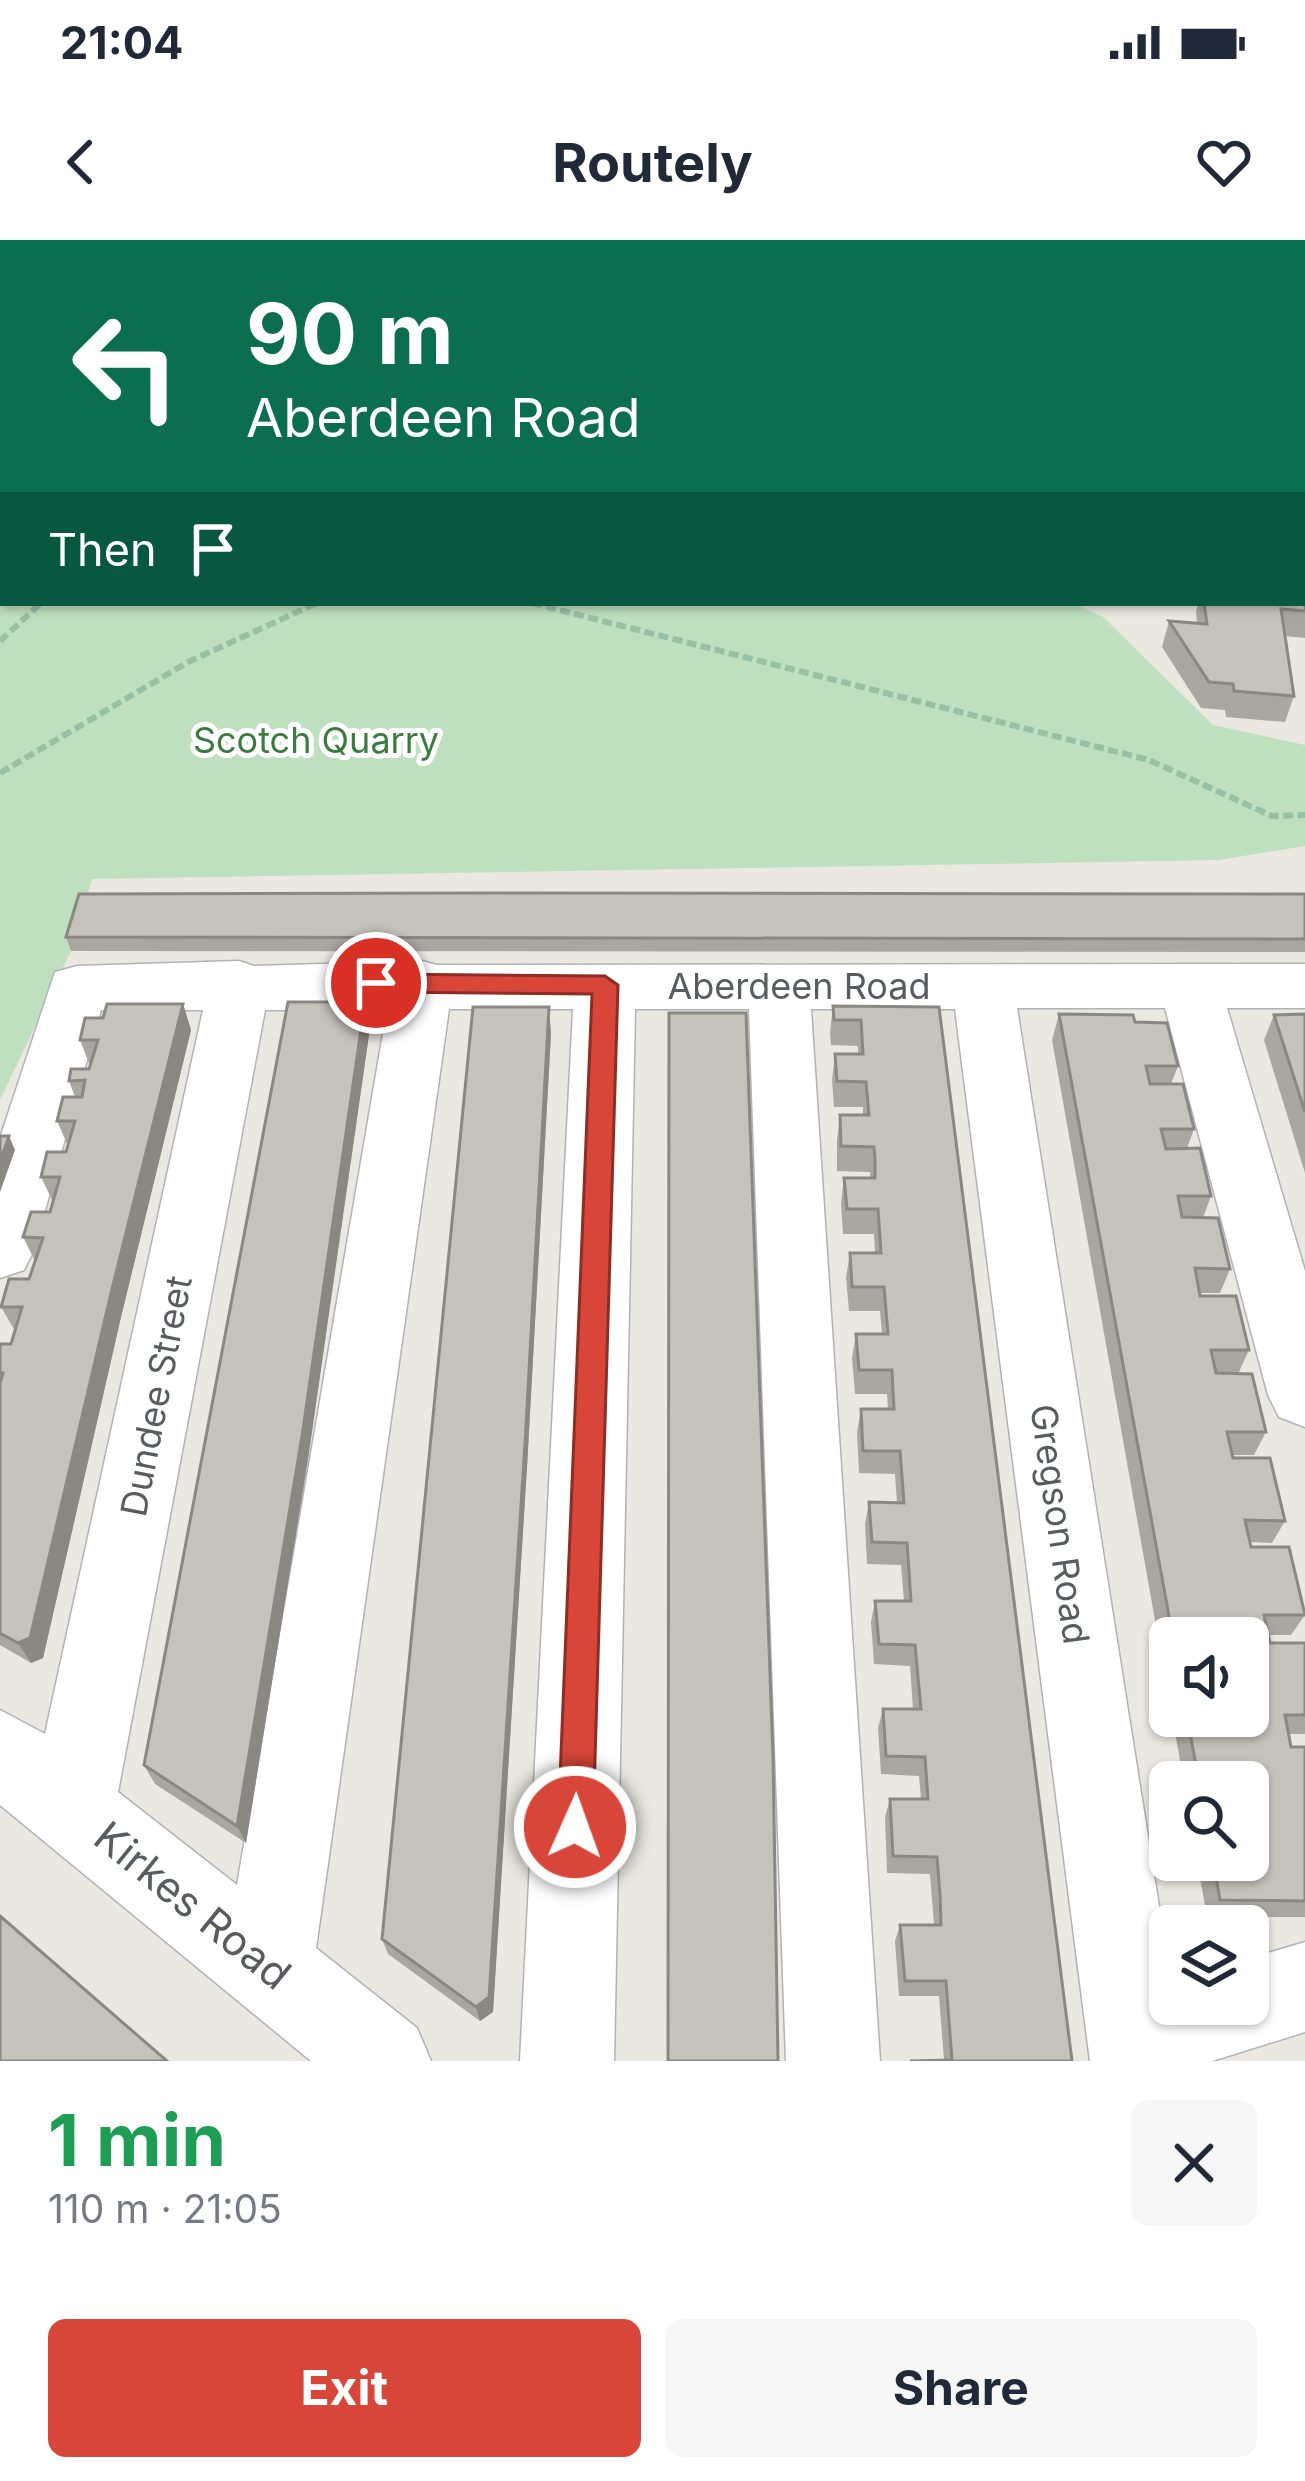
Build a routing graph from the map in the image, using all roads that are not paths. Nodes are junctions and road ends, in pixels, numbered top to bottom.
1 (239, 983) junction
2 (422, 983) junction
3 (605, 985) junction
4 (778, 986) junction
5 (983, 986) junction
6 (1190, 986) junction
7 (1305, 986) edge
8 (0, 1250) edge
9 (1305, 1395) edge
10 (0, 1750) edge
11 (72, 1809) junction
12 (268, 1965) junction
13 (1305, 1987) edge
14 (1135, 2050) edge
15 (384, 2061) edge
16 (567, 2061) edge
17 (833, 2061) edge

1 - 2 street, Aberdeen Road
1 - 8 street, Aberdeen Road
1 - 11 street, Dundee Street
2 - 3 street, Aberdeen Road
2 - 12 street
3 - 4 street, Aberdeen Road
3 - 16 street
4 - 5 street, Aberdeen Road
4 - 17 street
5 - 6 street, Aberdeen Road
5 - 14 street, Gregson Road
6 - 7 street, Aberdeen Road
6 - 9 street
10 - 11 street, Kirkes Road
11 - 12 street, Kirkes Road
12 - 15 street, Kirkes Road
13 - 14 street

